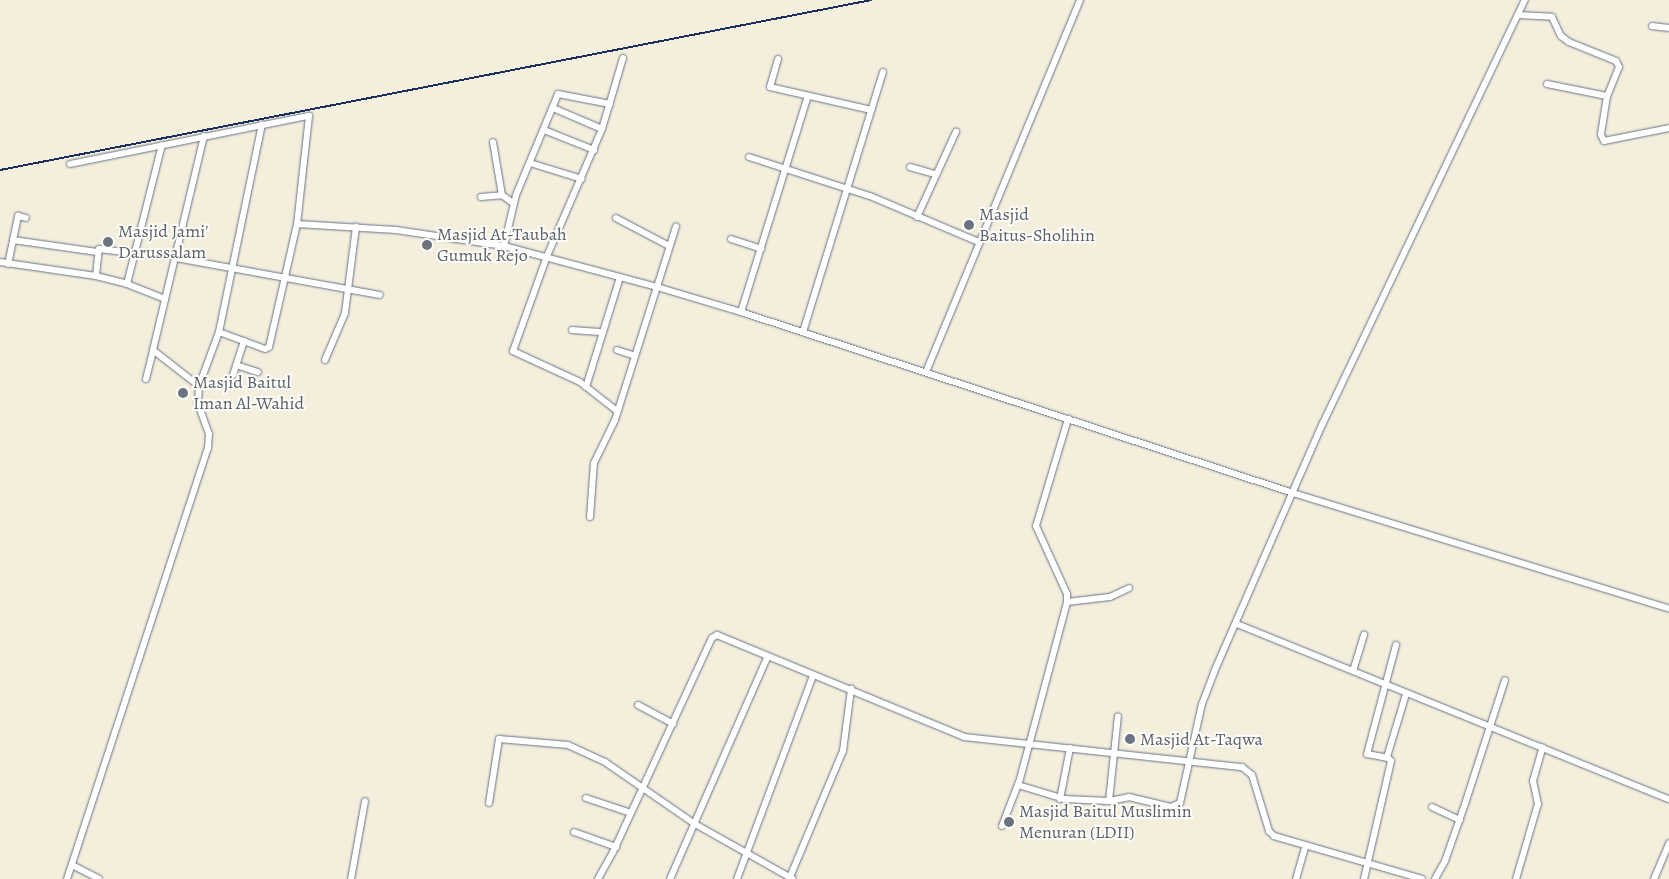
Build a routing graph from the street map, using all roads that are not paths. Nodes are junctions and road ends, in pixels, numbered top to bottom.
1 (1080, 0) edge
2 (1525, 0) edge
3 (1518, 15) junction
4 (1652, 26) dead end
5 (1669, 28) edge
6 (623, 58) dead end
7 (778, 58) dead end
8 (883, 72) dead end
9 (1547, 84) dead end
10 (808, 96) junction
11 (1607, 96) junction
12 (610, 104) junction
13 (553, 108) junction
14 (871, 110) junction
15 (262, 124) junction
16 (1669, 128) edge
17 (602, 129) junction
18 (544, 130) junction
19 (956, 132) dead end
20 (204, 136) junction
21 (493, 142) dead end
22 (162, 145) junction
23 (594, 150) junction
24 (749, 157) dead end
25 (530, 163) junction
26 (70, 164) dead end
27 (910, 167) dead end
28 (786, 170) junction
29 (935, 174) junction
30 (582, 179) junction
31 (848, 190) junction
32 (502, 195) junction
33 (481, 196) dead end
34 (514, 203) junction
35 (917, 217) junction
36 (26, 218) dead end
37 (616, 218) dead end
38 (297, 224) junction
39 (676, 226) dead end
40 (356, 227) junction
41 (731, 238) dead end
42 (13, 240) junction
43 (979, 242) junction
44 (504, 246) junction
45 (670, 246) junction
46 (761, 249) junction
47 (97, 252) junction
48 (134, 253) junction
49 (547, 256) junction
50 (176, 258) junction
51 (0, 262) edge
52 (8, 264) junction
53 (233, 271) junction
54 (96, 276) junction
55 (620, 277) junction
56 (285, 279) junction
57 (127, 284) junction
58 (657, 287) junction
59 (350, 291) junction
60 (380, 295) dead end
61 (165, 299) junction
62 (741, 312) junction
63 (572, 330) dead end
64 (220, 331) junction
65 (603, 332) junction
66 (803, 332) junction
67 (244, 341) junction
68 (153, 350) junction
69 (617, 350) dead end
70 (635, 356) junction
71 (326, 360) dead end
72 (236, 365) junction
73 (258, 372) dead end
74 (926, 372) junction
75 (233, 376) dead end
76 (146, 379) dead end
77 (199, 386) junction
78 (586, 387) junction
79 (617, 411) junction
80 (1068, 419) junction
81 (1293, 493) junction
82 (590, 517) dead end
83 (1129, 588) dead end
84 (1067, 602) junction
85 (1669, 609) edge
86 (1237, 624) junction
87 (1364, 635) dead end
88 (1396, 645) dead end
89 (767, 658) junction
90 (1353, 671) junction
91 (813, 676) junction
92 (1504, 680) dead end
93 (1384, 685) junction
94 (851, 689) junction
95 (1406, 694) junction
96 (638, 704) dead end
97 (1118, 716) dead end
98 (672, 724) junction
99 (1489, 726) junction
100 (1028, 743) junction
101 (1543, 747) junction
102 (1070, 748) junction
103 (1112, 752) junction
104 (1386, 757) junction
105 (1188, 761) junction
106 (1018, 785) junction
107 (640, 788) junction
108 (586, 798) dead end
109 (1669, 798) edge
110 (1060, 799) junction
111 (1109, 801) junction
112 (365, 802) dead end
113 (489, 803) dead end
114 (1432, 807) dead end
115 (631, 813) junction
116 (1460, 820) junction
117 (695, 824) junction
118 (1002, 826) dead end
119 (574, 832) dead end
120 (1669, 843) edge
121 (616, 847) junction
122 (1305, 848) junction
123 (746, 855) junction
124 (1367, 862) junction
125 (72, 865) junction
126 (792, 878) edge
127 (67, 879) edge
128 (99, 879) edge
129 (351, 879) edge
130 (598, 879) edge
131 (670, 879) edge
132 (737, 879) edge
133 (1296, 879) edge
134 (1364, 879) edge
135 (1422, 879) edge
136 (1435, 879) edge
137 (1516, 879) edge
138 (1654, 879) edge

1 - 43 street
2 - 3 street
3 - 11 street
3 - 81 street
4 - 5 street
6 - 12 street
7 - 10 street
8 - 14 street
9 - 11 street
10 - 14 street
10 - 28 street
11 - 16 street
12 - 13 street
12 - 17 street
13 - 17 street
13 - 18 street
14 - 31 street
15 - 20 street
15 - 38 street
15 - 53 street
17 - 23 street
18 - 23 street
18 - 25 street
19 - 29 street
20 - 22 street
20 - 50 street
21 - 32 street
22 - 26 street
22 - 48 street
23 - 30 street
24 - 28 street
25 - 30 street
25 - 34 street
27 - 29 street
28 - 31 street
28 - 46 street
29 - 35 street
30 - 49 street
31 - 35 street
31 - 66 street
32 - 33 street
32 - 34 street
34 - 44 street
35 - 43 street
36 - 42 street
37 - 45 street
38 - 40 street
38 - 56 street
39 - 45 street
40 - 44 street
40 - 59 street
41 - 46 street
42 - 47 street
42 - 52 street
43 - 74 street
44 - 49 street
45 - 58 street
46 - 62 street
47 - 48 street
47 - 54 street
48 - 57 street
49 - 55 street
49 - 78 street
50 - 53 street
50 - 61 street
51 - 52 street
52 - 54 street
53 - 56 street
53 - 64 street
54 - 57 street
55 - 58 street
55 - 65 street
56 - 59 street
56 - 67 street
57 - 61 street
58 - 62 street
58 - 70 street
59 - 60 street
59 - 71 street
61 - 68 street
62 - 66 street
63 - 65 street
64 - 67 street
64 - 77 street
65 - 78 street
66 - 74 street
67 - 72 street
68 - 76 street
68 - 77 street
69 - 70 street
70 - 79 street
72 - 73 street
72 - 75 street
74 - 80 street
77 - 125 street
78 - 79 street
79 - 82 street
80 - 81 street
80 - 84 street
81 - 85 street
81 - 86 street
83 - 84 street
84 - 100 street
86 - 90 street
86 - 105 street
87 - 90 street
88 - 93 street
89 - 91 street
89 - 98 street
89 - 117 street
90 - 93 street
91 - 94 street
91 - 123 street
92 - 99 street
93 - 95 street
93 - 104 street
94 - 100 street
94 - 126 street
95 - 99 street
95 - 104 street
96 - 98 street
97 - 103 street
98 - 107 street
99 - 101 street
99 - 116 street
100 - 102 street
100 - 106 street
101 - 109 street
101 - 137 street
102 - 103 street
102 - 110 street
103 - 105 street
103 - 111 street
104 - 124 street
105 - 111 street
105 - 122 street
106 - 110 street
106 - 118 street
107 - 113 street
107 - 115 street
107 - 117 street
108 - 115 street
110 - 111 street
112 - 129 street
114 - 116 street
115 - 121 street
116 - 136 street
117 - 123 street
117 - 131 street
119 - 121 street
120 - 138 street
121 - 130 street
122 - 124 street
122 - 133 street
123 - 126 street
123 - 132 street
124 - 134 street
124 - 135 street
125 - 127 street
125 - 128 street

